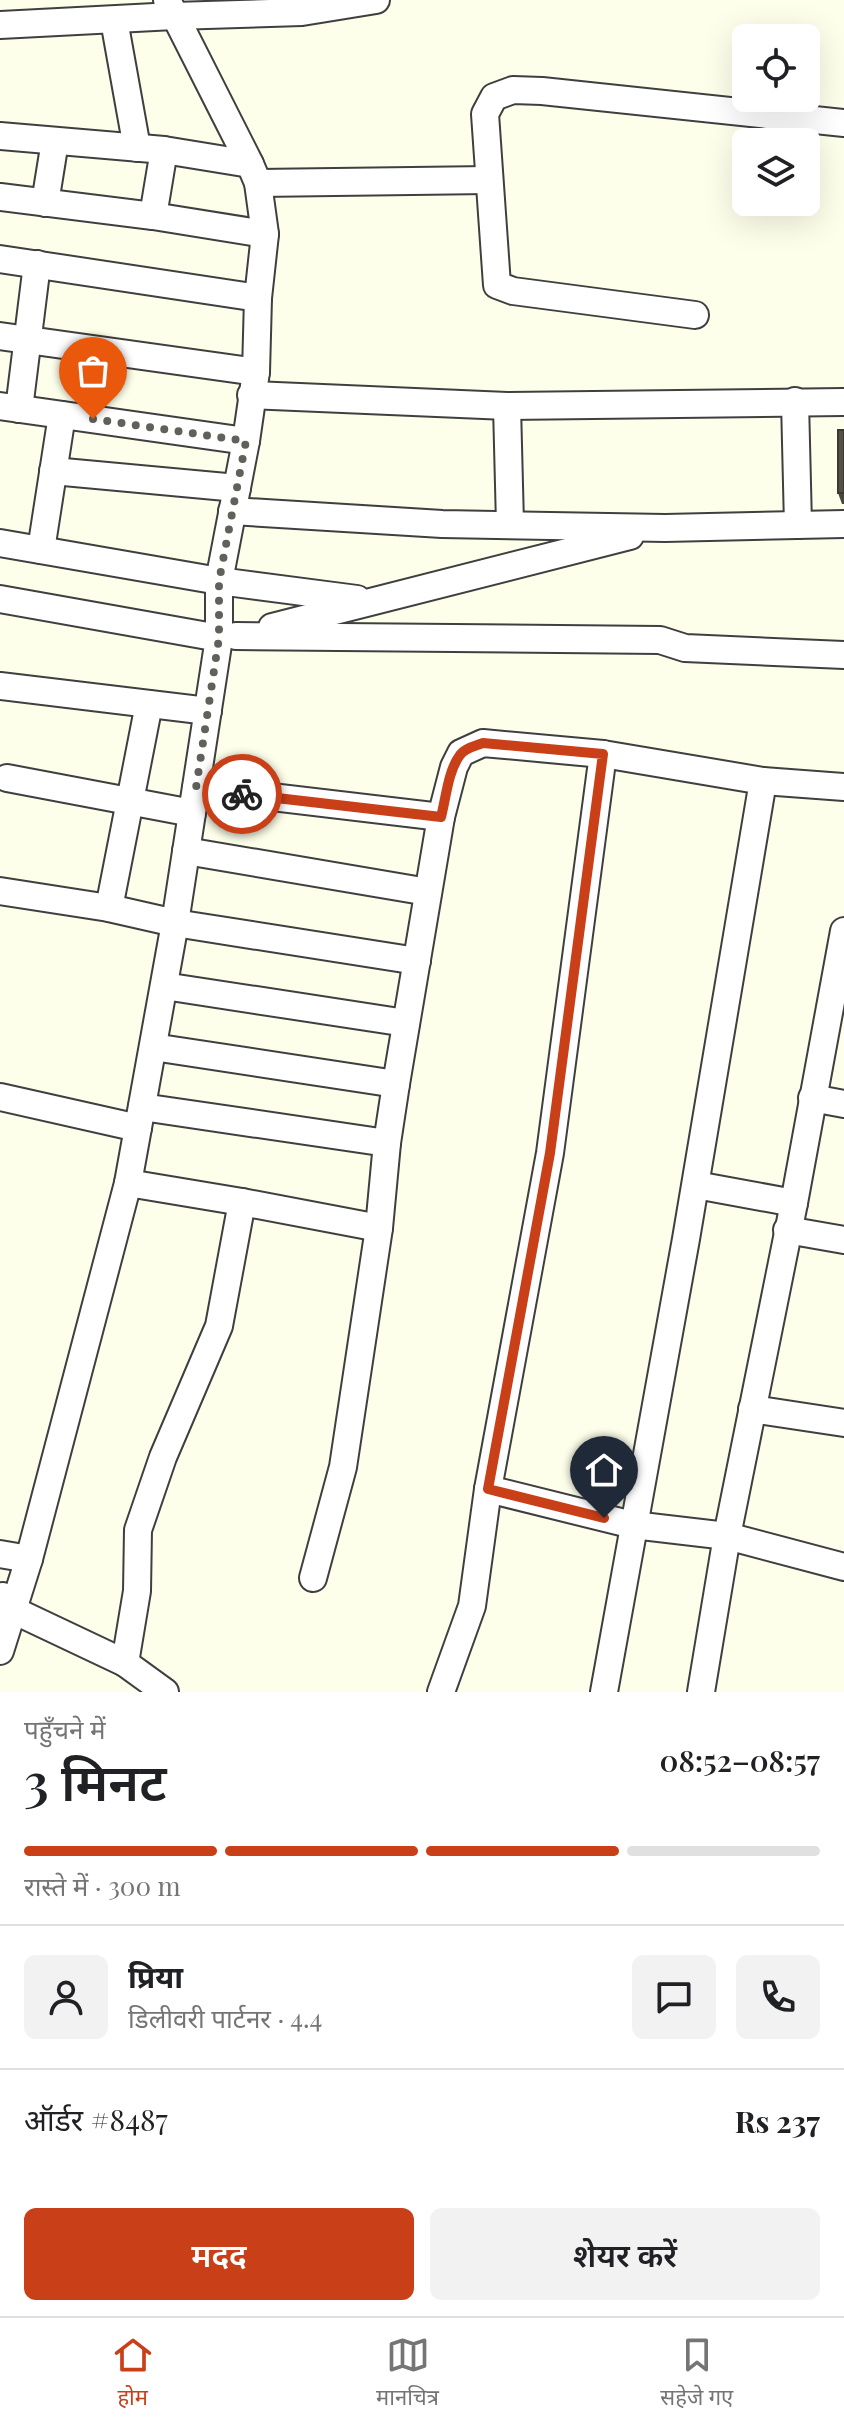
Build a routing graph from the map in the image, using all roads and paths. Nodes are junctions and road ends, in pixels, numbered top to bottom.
1 (374, 0) edge
2 (303, 6) edge
3 (171, 8) edge
4 (114, 20) junction
5 (0, 25) edge
6 (844, 123) edge
7 (0, 136) edge
8 (55, 141) junction
9 (137, 148) junction
10 (164, 150) junction
11 (254, 173) junction
12 (489, 180) junction
13 (0, 197) edge
14 (45, 203) junction
15 (153, 216) junction
16 (265, 234) junction
17 (0, 259) edge
18 (37, 264) junction
19 (258, 298) junction
20 (695, 315) dead end
21 (0, 336) edge
22 (27, 339) junction
23 (254, 384) junction
24 (795, 401) junction
25 (844, 402) edge
26 (507, 406) junction
27 (10, 407) edge
28 (62, 415) junction
29 (246, 441) junction
30 (53, 471) junction
31 (235, 500) junction
32 (510, 524) junction
33 (844, 524) edge
34 (798, 525) junction
35 (665, 528) junction
36 (0, 543) edge
37 (41, 550) junction
38 (219, 581) junction
39 (0, 599) edge
40 (373, 601) junction
41 (219, 638) junction
42 (844, 655) edge
43 (0, 686) edge
44 (149, 704) junction
45 (208, 711) junction
46 (603, 754) junction
47 (7, 778) dead end
48 (763, 781) junction
49 (844, 787) edge
50 (130, 801) junction
51 (194, 801) junction
52 (441, 817) junction
53 (186, 851) junction
54 (0, 891) edge
55 (428, 892) junction
56 (109, 908) junction
57 (175, 923) junction
58 (843, 940) edge
59 (417, 961) junction
60 (164, 986) junction
61 (406, 1023) junction
62 (153, 1047) junction
63 (396, 1084) junction
64 (0, 1097) edge
65 (812, 1098) junction
66 (844, 1104) edge
67 (140, 1117) junction
68 (387, 1143) junction
69 (128, 1183) junction
70 (696, 1185) junction
71 (242, 1202) junction
72 (794, 1203) junction
73 (379, 1228) junction
74 (787, 1230) junction
75 (844, 1240) edge
76 (752, 1409) junction
77 (844, 1423) edge
78 (488, 1489) junction
79 (633, 1525) junction
80 (727, 1536) junction
81 (0, 1554) edge
82 (29, 1559) junction
83 (844, 1567) edge
84 (313, 1578) dead end
85 (6, 1601) edge
86 (0, 1651) edge
87 (125, 1663) junction
88 (165, 1692) edge
89 (441, 1692) edge
90 (604, 1692) edge
91 (701, 1692) edge

1 - 2 street
2 - 3 street
3 - 4 street
3 - 11 street
4 - 5 street
4 - 9 street
6 - 12 street
7 - 8 street
8 - 9 street
8 - 14 street
9 - 10 street
10 - 11 street
10 - 15 street
11 - 12 street
11 - 16 street
12 - 20 street
13 - 14 street
14 - 15 street
15 - 16 street
16 - 19 street
17 - 18 street
18 - 19 street
18 - 22 street
19 - 23 street
21 - 22 street
22 - 23 street
22 - 27 street
23 - 26 street
23 - 29 street
24 - 25 street
24 - 26 street
24 - 34 street
26 - 32 street
27 - 28 street
28 - 29 street
28 - 30 street
29 - 31 street
30 - 31 street
30 - 37 street
31 - 32 street
31 - 38 street
32 - 35 street
33 - 34 street
34 - 35 street
35 - 40 street
36 - 37 street
37 - 38 street
38 - 40 street
38 - 41 street
39 - 41 street
40 - 42 street
41 - 45 street
43 - 44 street
44 - 45 street
44 - 50 street
45 - 51 street
46 - 48 street
46 - 52 street
46 - 78 street
47 - 50 street
48 - 49 street
48 - 70 street
50 - 51 street
50 - 56 street
51 - 52 street
51 - 53 street
52 - 55 street
53 - 55 street
53 - 57 street
54 - 56 street
55 - 59 street
56 - 57 street
57 - 59 street
57 - 60 street
58 - 65 street
59 - 61 street
60 - 61 street
60 - 62 street
61 - 63 street
62 - 63 street
62 - 67 street
63 - 68 street
64 - 67 street
65 - 66 street
65 - 72 street
67 - 68 street
67 - 69 street
68 - 73 street
69 - 71 street
69 - 82 street
70 - 72 street
70 - 79 street
71 - 73 street
71 - 87 street
72 - 74 street
73 - 84 street
74 - 75 street
74 - 76 street
76 - 77 street
76 - 80 street
78 - 79 street
78 - 89 street
79 - 80 street
79 - 90 street
80 - 83 street
80 - 91 street
81 - 82 street
82 - 85 street
85 - 86 street
85 - 87 street
87 - 88 street

